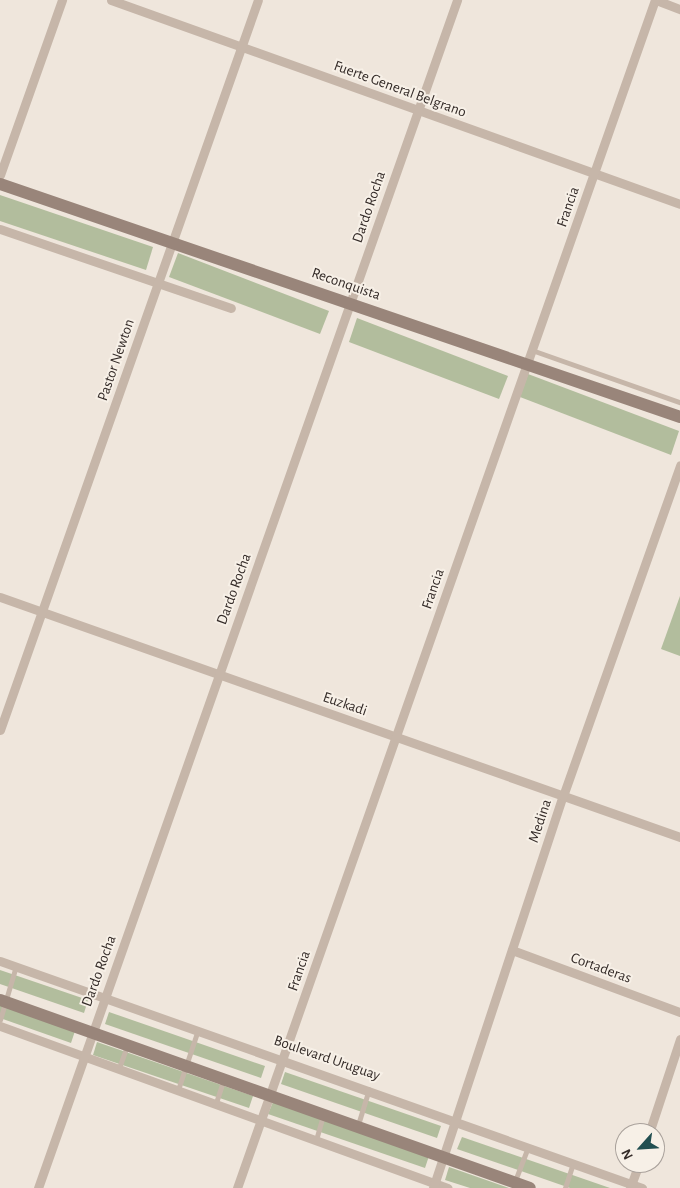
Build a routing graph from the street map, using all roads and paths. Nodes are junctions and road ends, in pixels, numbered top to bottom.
1 (62, 0) edge
2 (111, 0) edge
3 (258, 0) edge
4 (457, 0) edge
5 (656, 0) edge
6 (680, 8) edge
7 (241, 47) junction
8 (419, 108) junction
9 (0, 175) edge
10 (593, 176) junction
11 (0, 184) edge
12 (680, 204) edge
13 (0, 229) edge
14 (172, 241) junction
15 (158, 282) junction
16 (350, 303) junction
17 (231, 308) dead end
18 (532, 350) junction
19 (526, 366) junction
20 (680, 402) edge
21 (680, 418) edge
22 (680, 466) edge
23 (0, 597) edge
24 (42, 612) junction
25 (218, 674) junction
26 (0, 730) edge
27 (396, 737) junction
28 (563, 796) junction
29 (680, 837) edge
30 (512, 950) junction
31 (0, 961) edge
32 (16, 966) junction
33 (104, 997) junction
34 (3, 1001) edge
35 (680, 1012) edge
36 (0, 1020) edge
37 (0, 1026) edge
38 (198, 1030) junction
39 (91, 1033) junction
40 (680, 1040) edge
41 (127, 1045) junction
42 (83, 1055) junction
43 (282, 1060) junction
44 (186, 1066) junction
45 (119, 1068) junction
46 (224, 1080) junction
47 (178, 1090) junction
48 (368, 1090) junction
49 (270, 1096) junction
50 (216, 1103) junction
51 (323, 1115) junction
52 (262, 1120) junction
53 (455, 1120) junction
54 (652, 1123) edge
55 (357, 1127) junction
56 (316, 1140) junction
57 (528, 1146) junction
58 (443, 1157) junction
59 (574, 1163) junction
60 (636, 1173) edge
61 (510, 1184) edge
62 (434, 1186) edge
63 (631, 1186) edge
64 (38, 1188) edge
65 (237, 1188) edge
66 (448, 1188) edge
67 (530, 1188) edge
68 (565, 1188) edge
69 (642, 1188) edge

1 - 9 street
2 - 7 street, Fuerte General Belgrano
3 - 7 street, Pastor Newton
4 - 8 street, Dardo Rocha
5 - 6 street
5 - 10 street, Francia
7 - 8 street, Fuerte General Belgrano
7 - 14 street, Pastor Newton
8 - 10 street, Fuerte General Belgrano
8 - 16 street, Dardo Rocha
10 - 12 street, Fuerte General Belgrano
10 - 18 street, Francia
11 - 14 street, Reconquista
13 - 15 street
14 - 15 street, Pastor Newton
14 - 16 street, Reconquista
15 - 17 street
15 - 24 street, Pastor Newton
16 - 19 street, Reconquista
16 - 25 street, Dardo Rocha
18 - 19 street, Francia
18 - 20 lane
19 - 21 street, Reconquista
19 - 27 street, Francia
22 - 28 street, Medina
23 - 24 street, Euzkadi
24 - 25 street, Euzkadi
24 - 26 street, Pastor Newton
25 - 27 street, Euzkadi
25 - 33 street, Dardo Rocha
27 - 28 street, Euzkadi
27 - 43 street, Francia
28 - 29 street, Euzkadi
28 - 30 street, Medina
30 - 35 street, Cortaderas
30 - 53 street, Medina
31 - 32 street, Boulevard Uruguay
32 - 33 street, Boulevard Uruguay
32 - 34 lane
33 - 38 street, Boulevard Uruguay
33 - 39 street, Dardo Rocha
34 - 36 lane
34 - 39 street
37 - 42 street
38 - 43 street, Boulevard Uruguay
38 - 44 lane
39 - 41 street
39 - 42 street, Dardo Rocha
40 - 54 street
41 - 44 street
41 - 45 lane
42 - 45 street
42 - 64 street, Dardo Rocha
43 - 48 street, Boulevard Uruguay
43 - 49 street, Francia
44 - 46 street
44 - 47 lane
45 - 47 street
46 - 49 street
46 - 50 lane
47 - 50 street
48 - 53 street, Boulevard Uruguay
48 - 55 lane
49 - 51 street
49 - 52 street, Francia
50 - 52 street
51 - 55 street
51 - 56 lane
52 - 56 street
52 - 65 street, Francia
53 - 57 street, Boulevard Uruguay
53 - 58 street, Medina
55 - 58 street
56 - 62 street
57 - 59 street, Boulevard Uruguay
57 - 61 lane
58 - 61 street
58 - 62 street, Medina
59 - 63 street, Boulevard Uruguay
59 - 68 lane
60 - 63 street
61 - 67 street
62 - 66 street
63 - 69 street, Boulevard Uruguay

